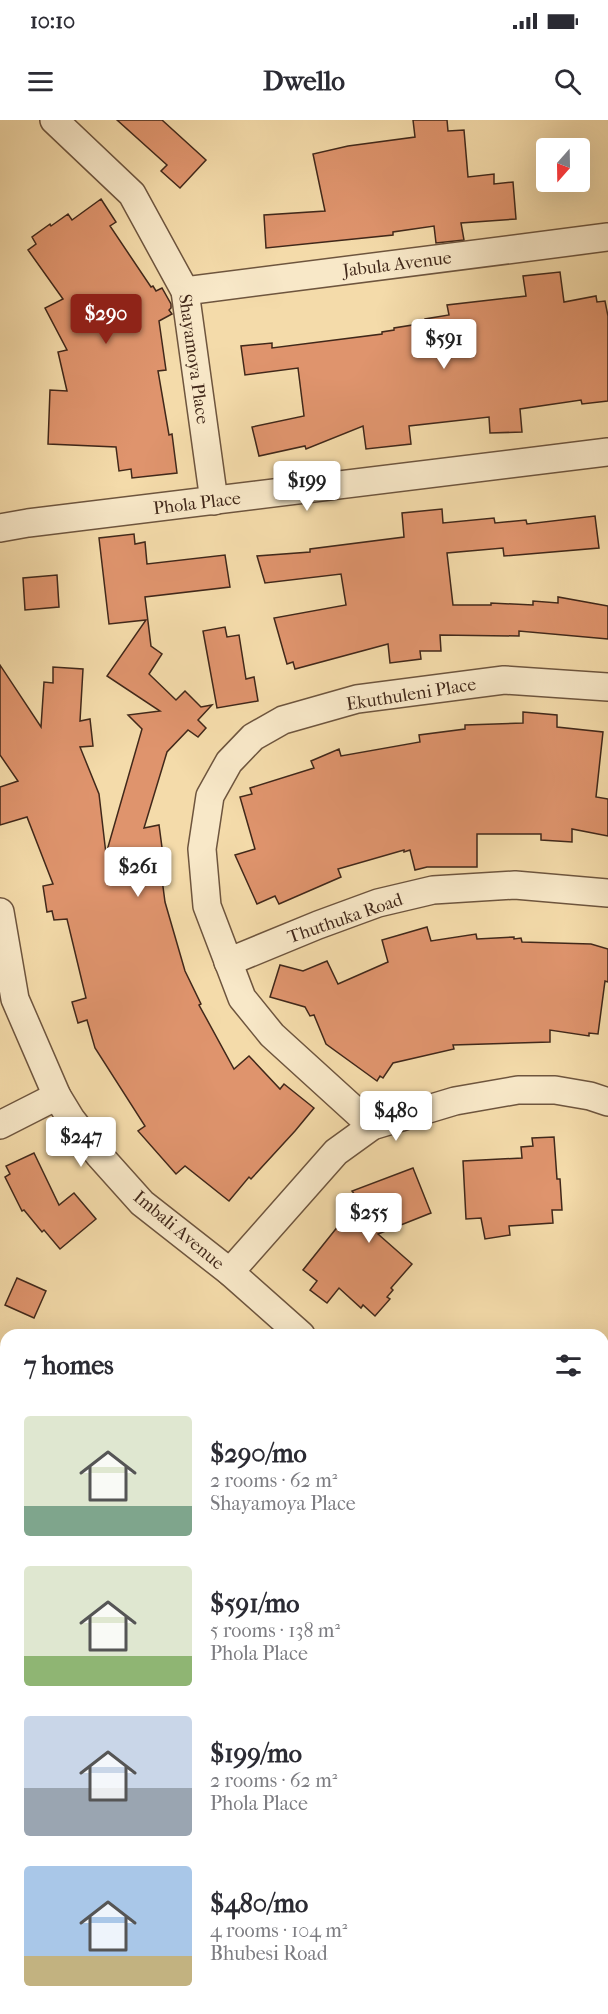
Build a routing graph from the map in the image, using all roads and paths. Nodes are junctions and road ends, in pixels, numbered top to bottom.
1 (54, 120) edge
2 (608, 237) edge
3 (185, 291) junction
4 (608, 452) edge
5 (214, 501) junction
6 (0, 528) edge
7 (608, 687) edge
8 (608, 894) edge
9 (0, 912) edge
10 (228, 962) junction
11 (57, 1096) junction
12 (608, 1102) edge
13 (0, 1125) edge
14 (372, 1126) junction
15 (230, 1272) junction
16 (294, 1329) edge

1 - 3 street, Shayamoya Place
2 - 3 street, Jabula Avenue
3 - 5 street, Shayamoya Place
4 - 5 street, Phola Place
5 - 6 street, Phola Place
7 - 10 street, Ekuthuleni Place
8 - 10 street, Thuthuka Road
9 - 11 street, Imbali Avenue
10 - 14 street, Ekuthuleni Place
11 - 13 street
11 - 15 street, Imbali Avenue
12 - 14 street
14 - 15 street
15 - 16 street, Imbali Avenue

